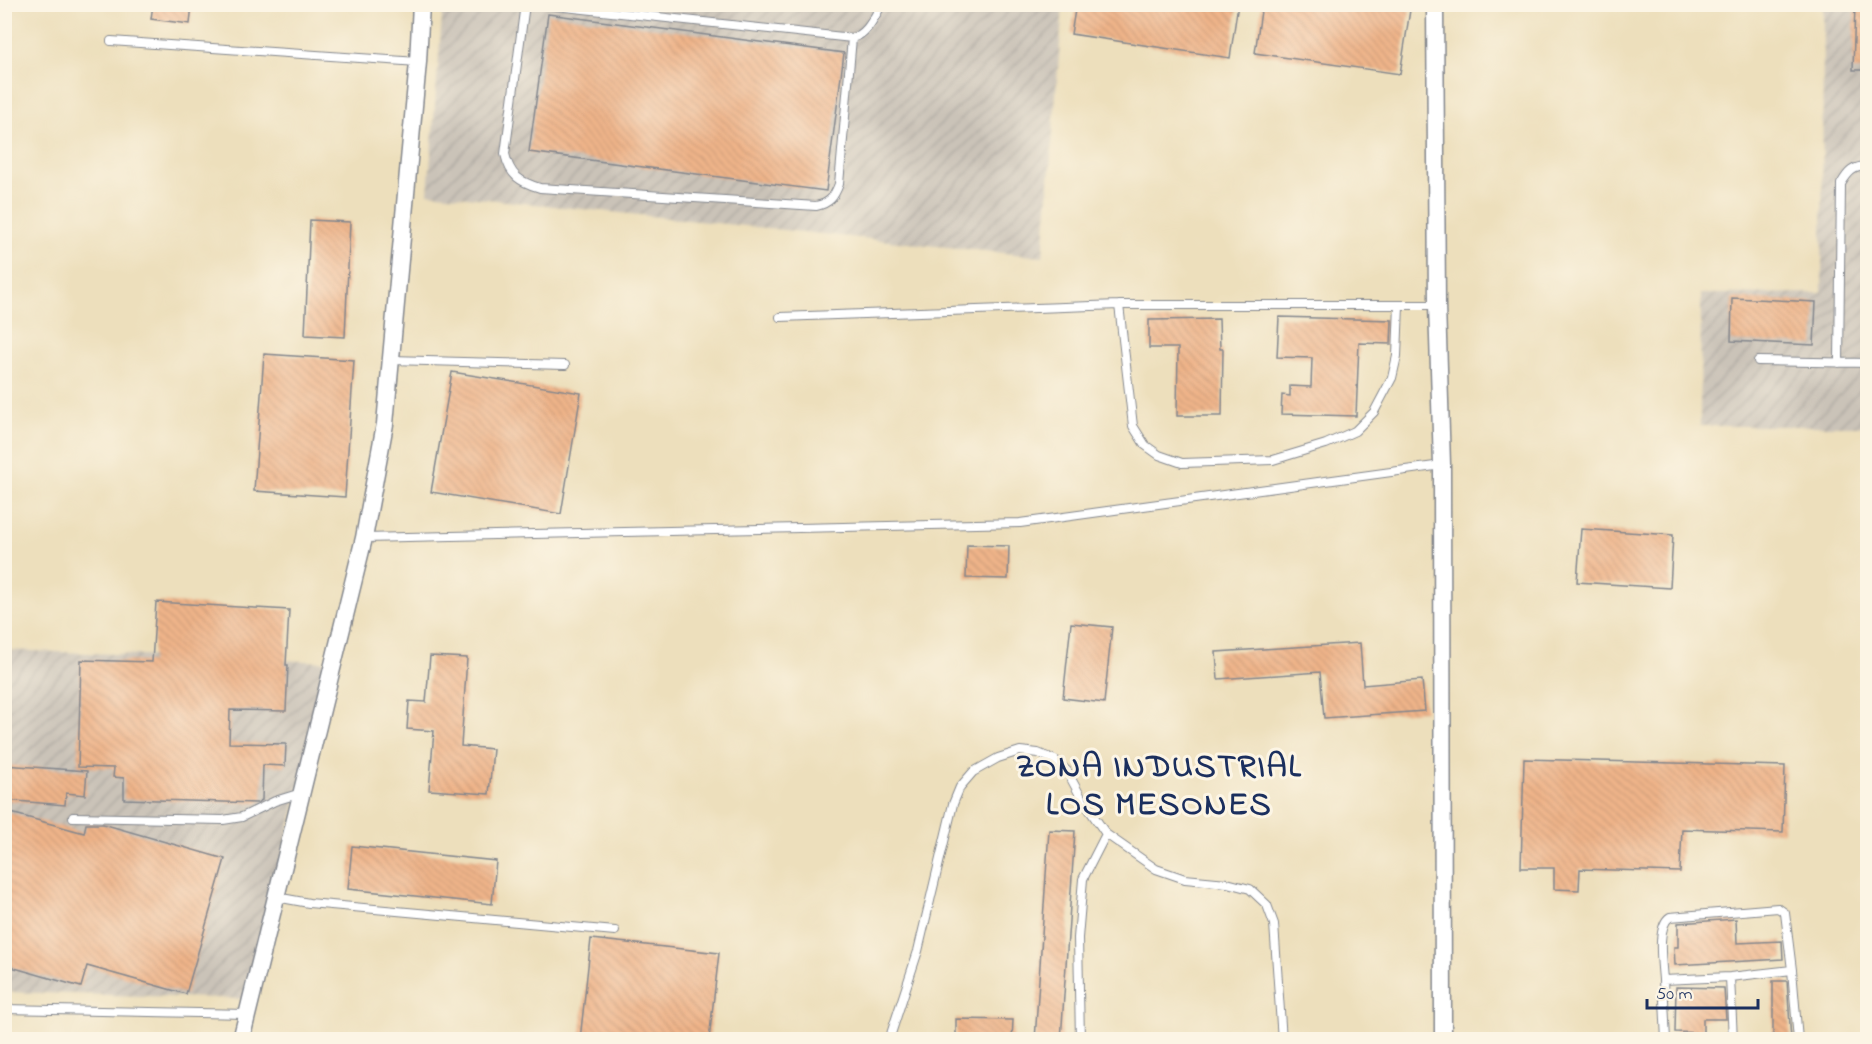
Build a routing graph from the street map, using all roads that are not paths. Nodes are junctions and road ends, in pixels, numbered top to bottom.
1 (421, 4) edge
2 (525, 4) edge
3 (537, 4) edge
4 (882, 4) edge
5 (1435, 4) edge
6 (852, 38) junction
7 (111, 42) dead end
8 (418, 62) junction
9 (1868, 166) edge
10 (1119, 305) junction
11 (1400, 305) junction
12 (1437, 305) junction
13 (780, 317) dead end
14 (391, 360) junction
15 (1758, 361) dead end
16 (1839, 363) junction
17 (1868, 363) edge
18 (565, 365) dead end
19 (1442, 465) junction
20 (364, 538) junction
21 (301, 794) junction
22 (73, 817) dead end
23 (1106, 834) junction
24 (276, 897) junction
25 (615, 932) dead end
26 (1792, 970) junction
27 (1731, 977) junction
28 (1663, 980) junction
29 (4, 1009) edge
30 (247, 1014) junction
31 (241, 1040) edge
32 (889, 1040) edge
33 (1080, 1040) edge
34 (1282, 1040) edge
35 (1443, 1040) edge
36 (1666, 1040) edge
37 (1733, 1040) edge
38 (1798, 1040) edge

1 - 8 street
2 - 6 lane
3 - 6 lane
4 - 6 lane
5 - 12 street
7 - 8 lane
8 - 14 street
9 - 16 lane
10 - 11 lane
10 - 11 lane
10 - 13 lane
11 - 12 lane
12 - 19 street
14 - 18 lane
14 - 20 street
15 - 16 lane
16 - 17 lane
19 - 20 lane
19 - 35 street
20 - 21 street
21 - 22 lane
21 - 24 street
23 - 32 lane
23 - 33 lane
23 - 34 lane
24 - 25 lane
24 - 30 street
26 - 27 lane
26 - 28 lane
26 - 38 lane
27 - 28 lane
27 - 37 lane
28 - 36 lane
29 - 30 lane
30 - 31 street

